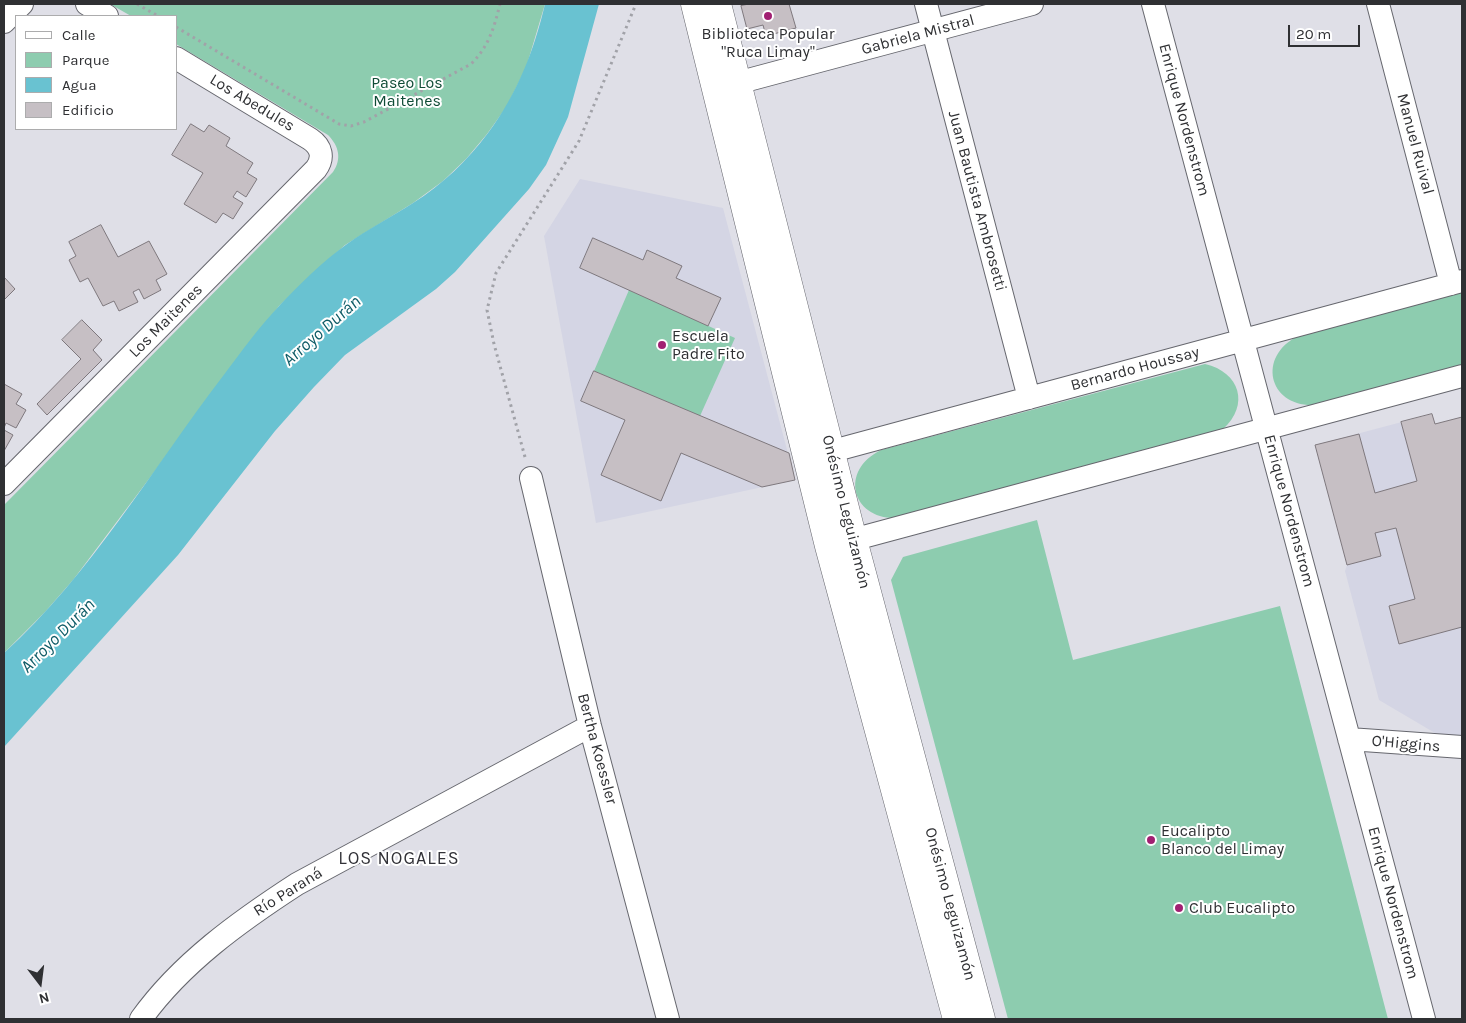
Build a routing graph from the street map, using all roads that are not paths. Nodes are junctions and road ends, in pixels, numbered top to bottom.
1 (22, 4) edge
2 (86, 4) edge
3 (695, 4) edge
4 (717, 4) edge
5 (926, 4) edge
6 (1032, 4) edge
7 (1153, 4) edge
8 (1378, 4) edge
9 (105, 15) edge
10 (4, 22) edge
11 (933, 30) junction
12 (178, 59) edge
13 (727, 86) junction
14 (322, 154) joint
15 (1457, 283) edge
16 (1243, 340) junction
17 (1462, 376) edge
18 (1028, 398) junction
19 (1266, 429) junction
20 (819, 455) junction
21 (531, 478) road end
22 (4, 484) edge
23 (841, 543) junction
24 (590, 726) junction
25 (1349, 739) junction
26 (1462, 748) edge
27 (141, 1019) edge
28 (668, 1019) edge
29 (957, 1019) edge
30 (981, 1019) edge
31 (1424, 1019) edge

1 - 10 street
2 - 9 street
3 - 13 street, Onésimo Leguizamón
4 - 13 street, Onésimo Leguizamón
5 - 11 street, Juan Bautista Ambrosetti
6 - 11 street, Gabriela Mistral
7 - 16 street, Enrique Nordenstrom
8 - 15 street, Manuel Ruival
11 - 13 street, Gabriela Mistral
11 - 18 street, Juan Bautista Ambrosetti
12 - 14 street, Los Abedules
13 - 20 street, Onésimo Leguizamón
14 - 22 street, Los Maitenes
15 - 16 street, Bernardo Houssay
16 - 18 street, Bernardo Houssay
16 - 19 street, Enrique Nordenstrom
17 - 19 street
18 - 20 street, Bernardo Houssay
19 - 23 street
19 - 25 street, Enrique Nordenstrom
20 - 23 street, Onésimo Leguizamón
21 - 24 street, Bertha Koessler
23 - 29 street, Onésimo Leguizamón
23 - 30 street, Onésimo Leguizamón
24 - 27 street, Río Paraná
24 - 28 street, Bertha Koessler
25 - 26 street, O'Higgins
25 - 31 street, Enrique Nordenstrom

